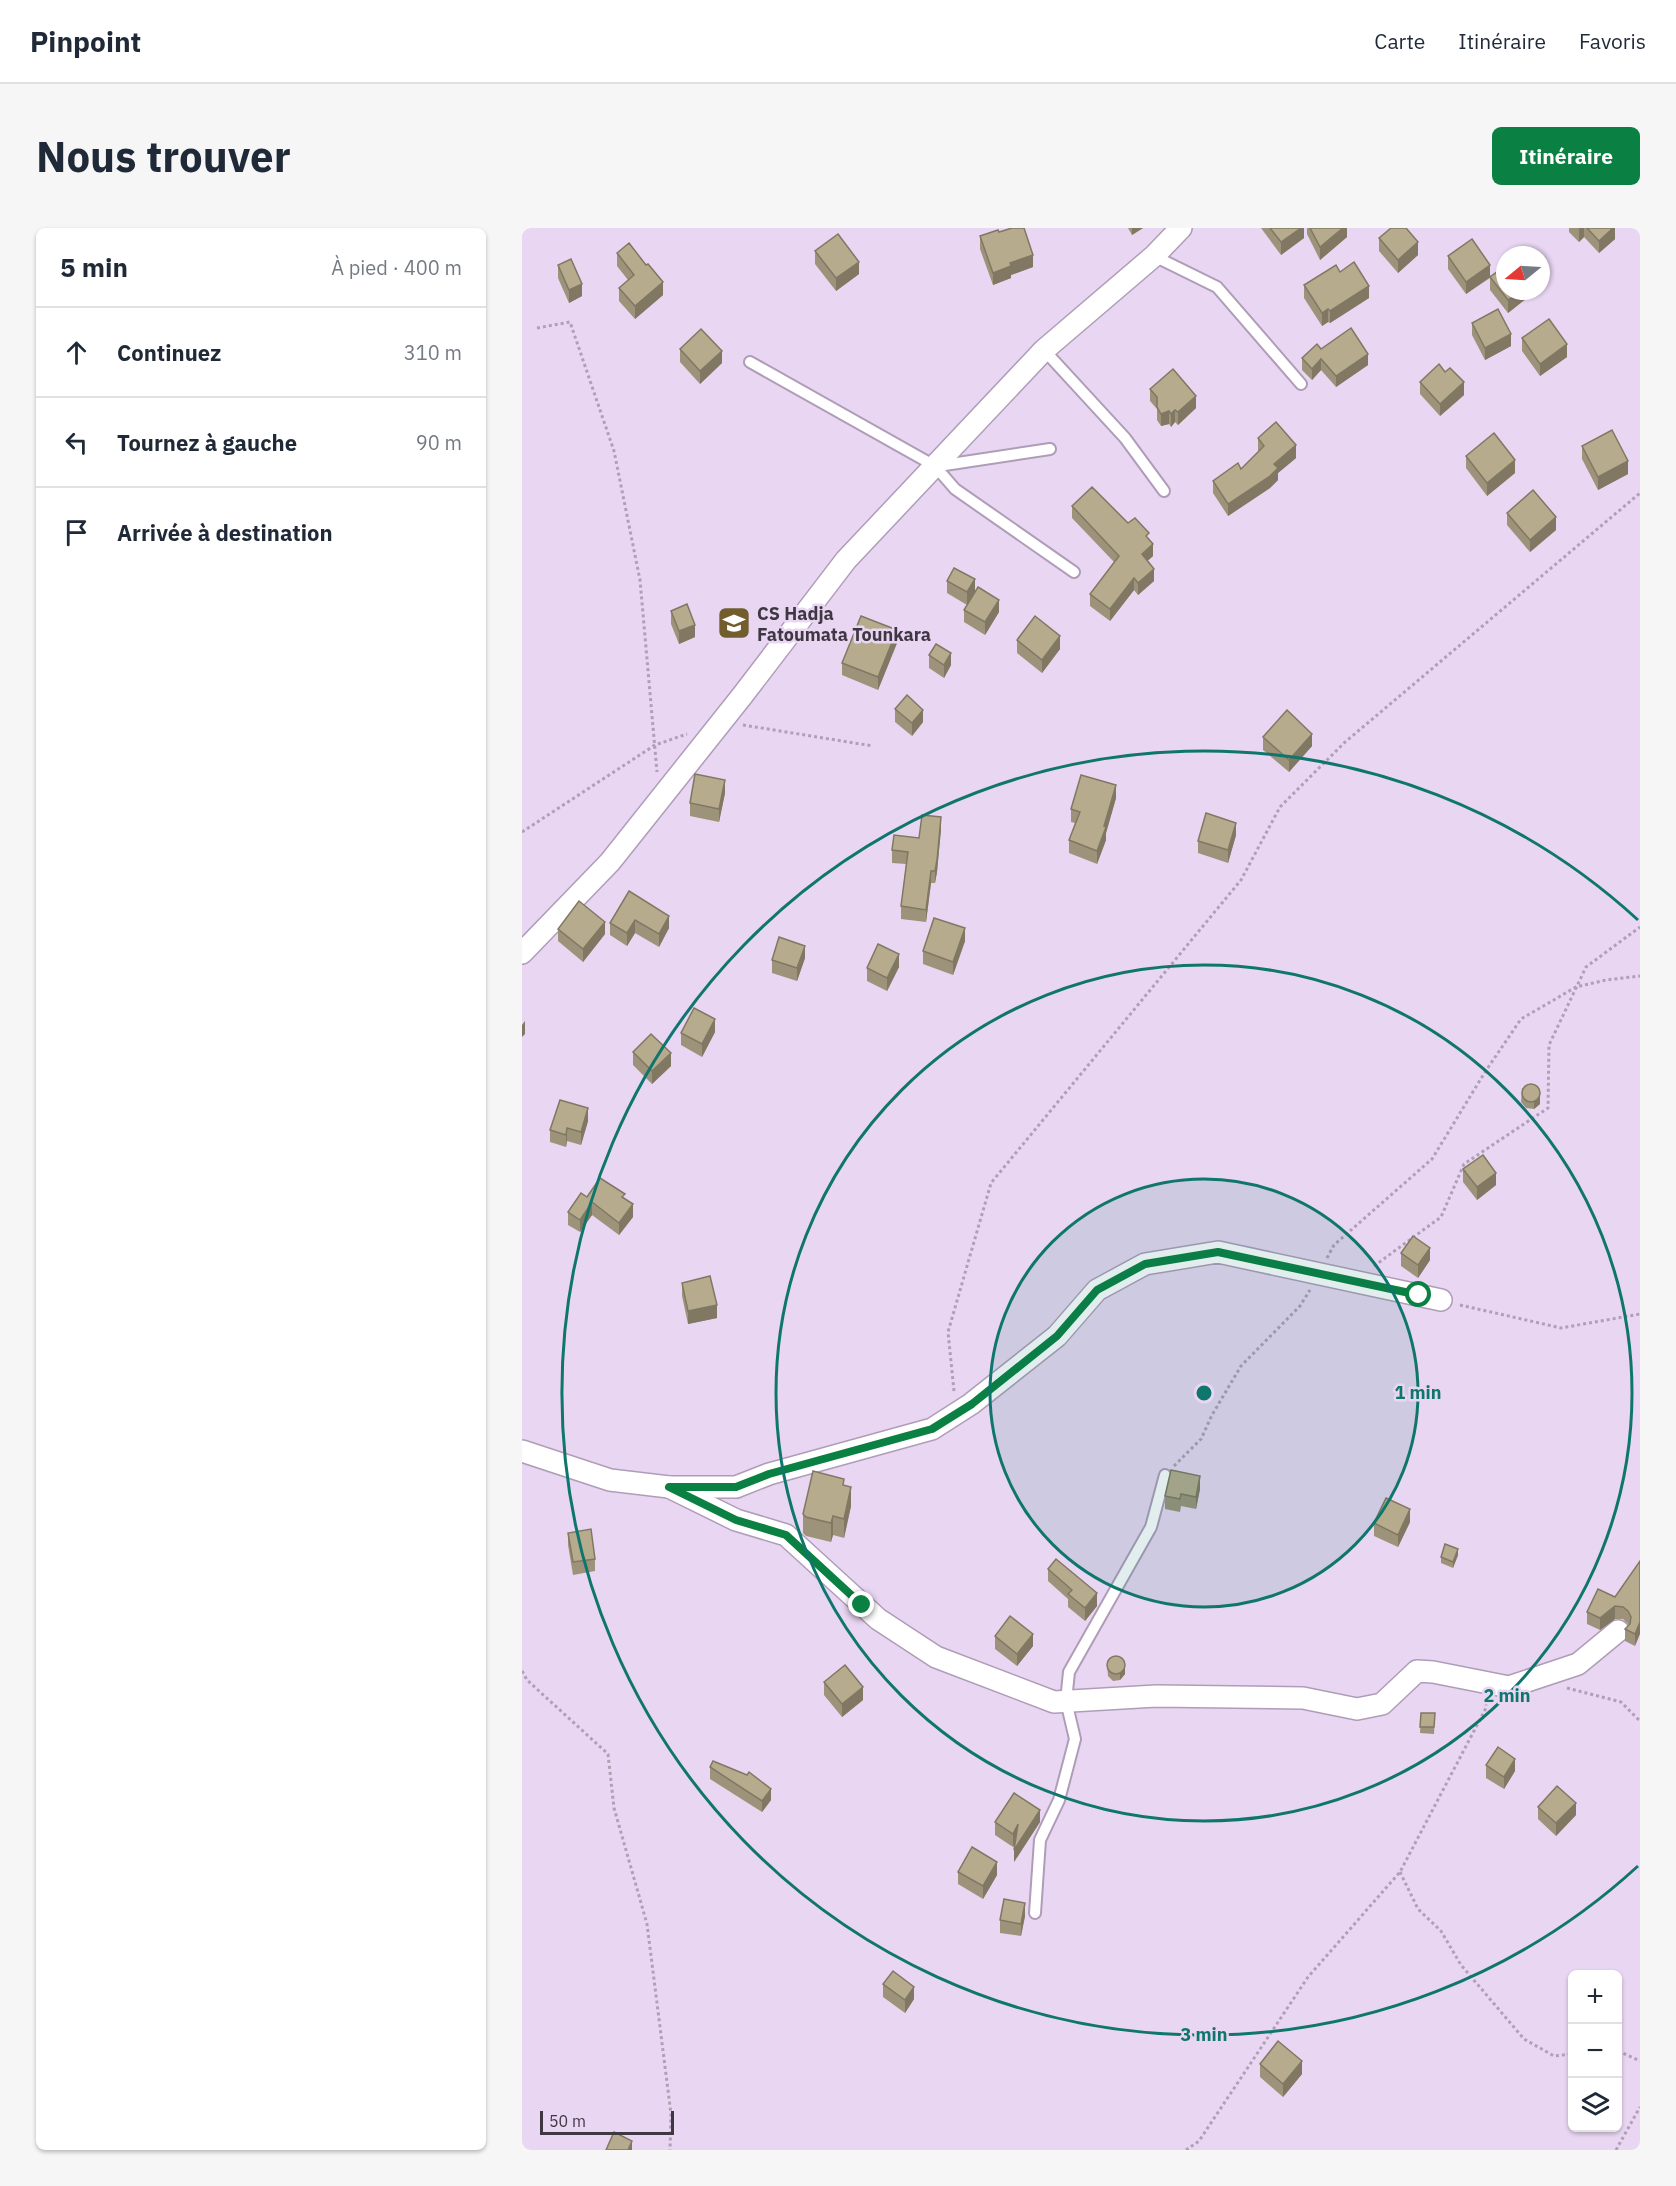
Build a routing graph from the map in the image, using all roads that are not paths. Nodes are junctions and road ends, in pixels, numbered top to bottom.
1 (1181, 228) edge
2 (1154, 256) junction
3 (1044, 350) junction
4 (750, 362) dead end
5 (1302, 384) dead end
6 (1050, 449) dead end
7 (935, 466) junction
8 (1164, 491) dead end
9 (1074, 572) dead end
10 (522, 953) edge
11 (1441, 1300) road end
12 (522, 1451) edge
13 (1166, 1475) road end
14 (669, 1487) junction
15 (1618, 1631) dead end
16 (1066, 1701) junction
17 (1035, 1913) dead end

1 - 2 street
2 - 3 street
2 - 5 lane
3 - 7 street
3 - 8 lane
4 - 7 lane
6 - 7 lane
7 - 9 lane
7 - 10 street
11 - 14 street
12 - 14 street
13 - 16 lane
14 - 16 street
15 - 16 street
16 - 17 lane

